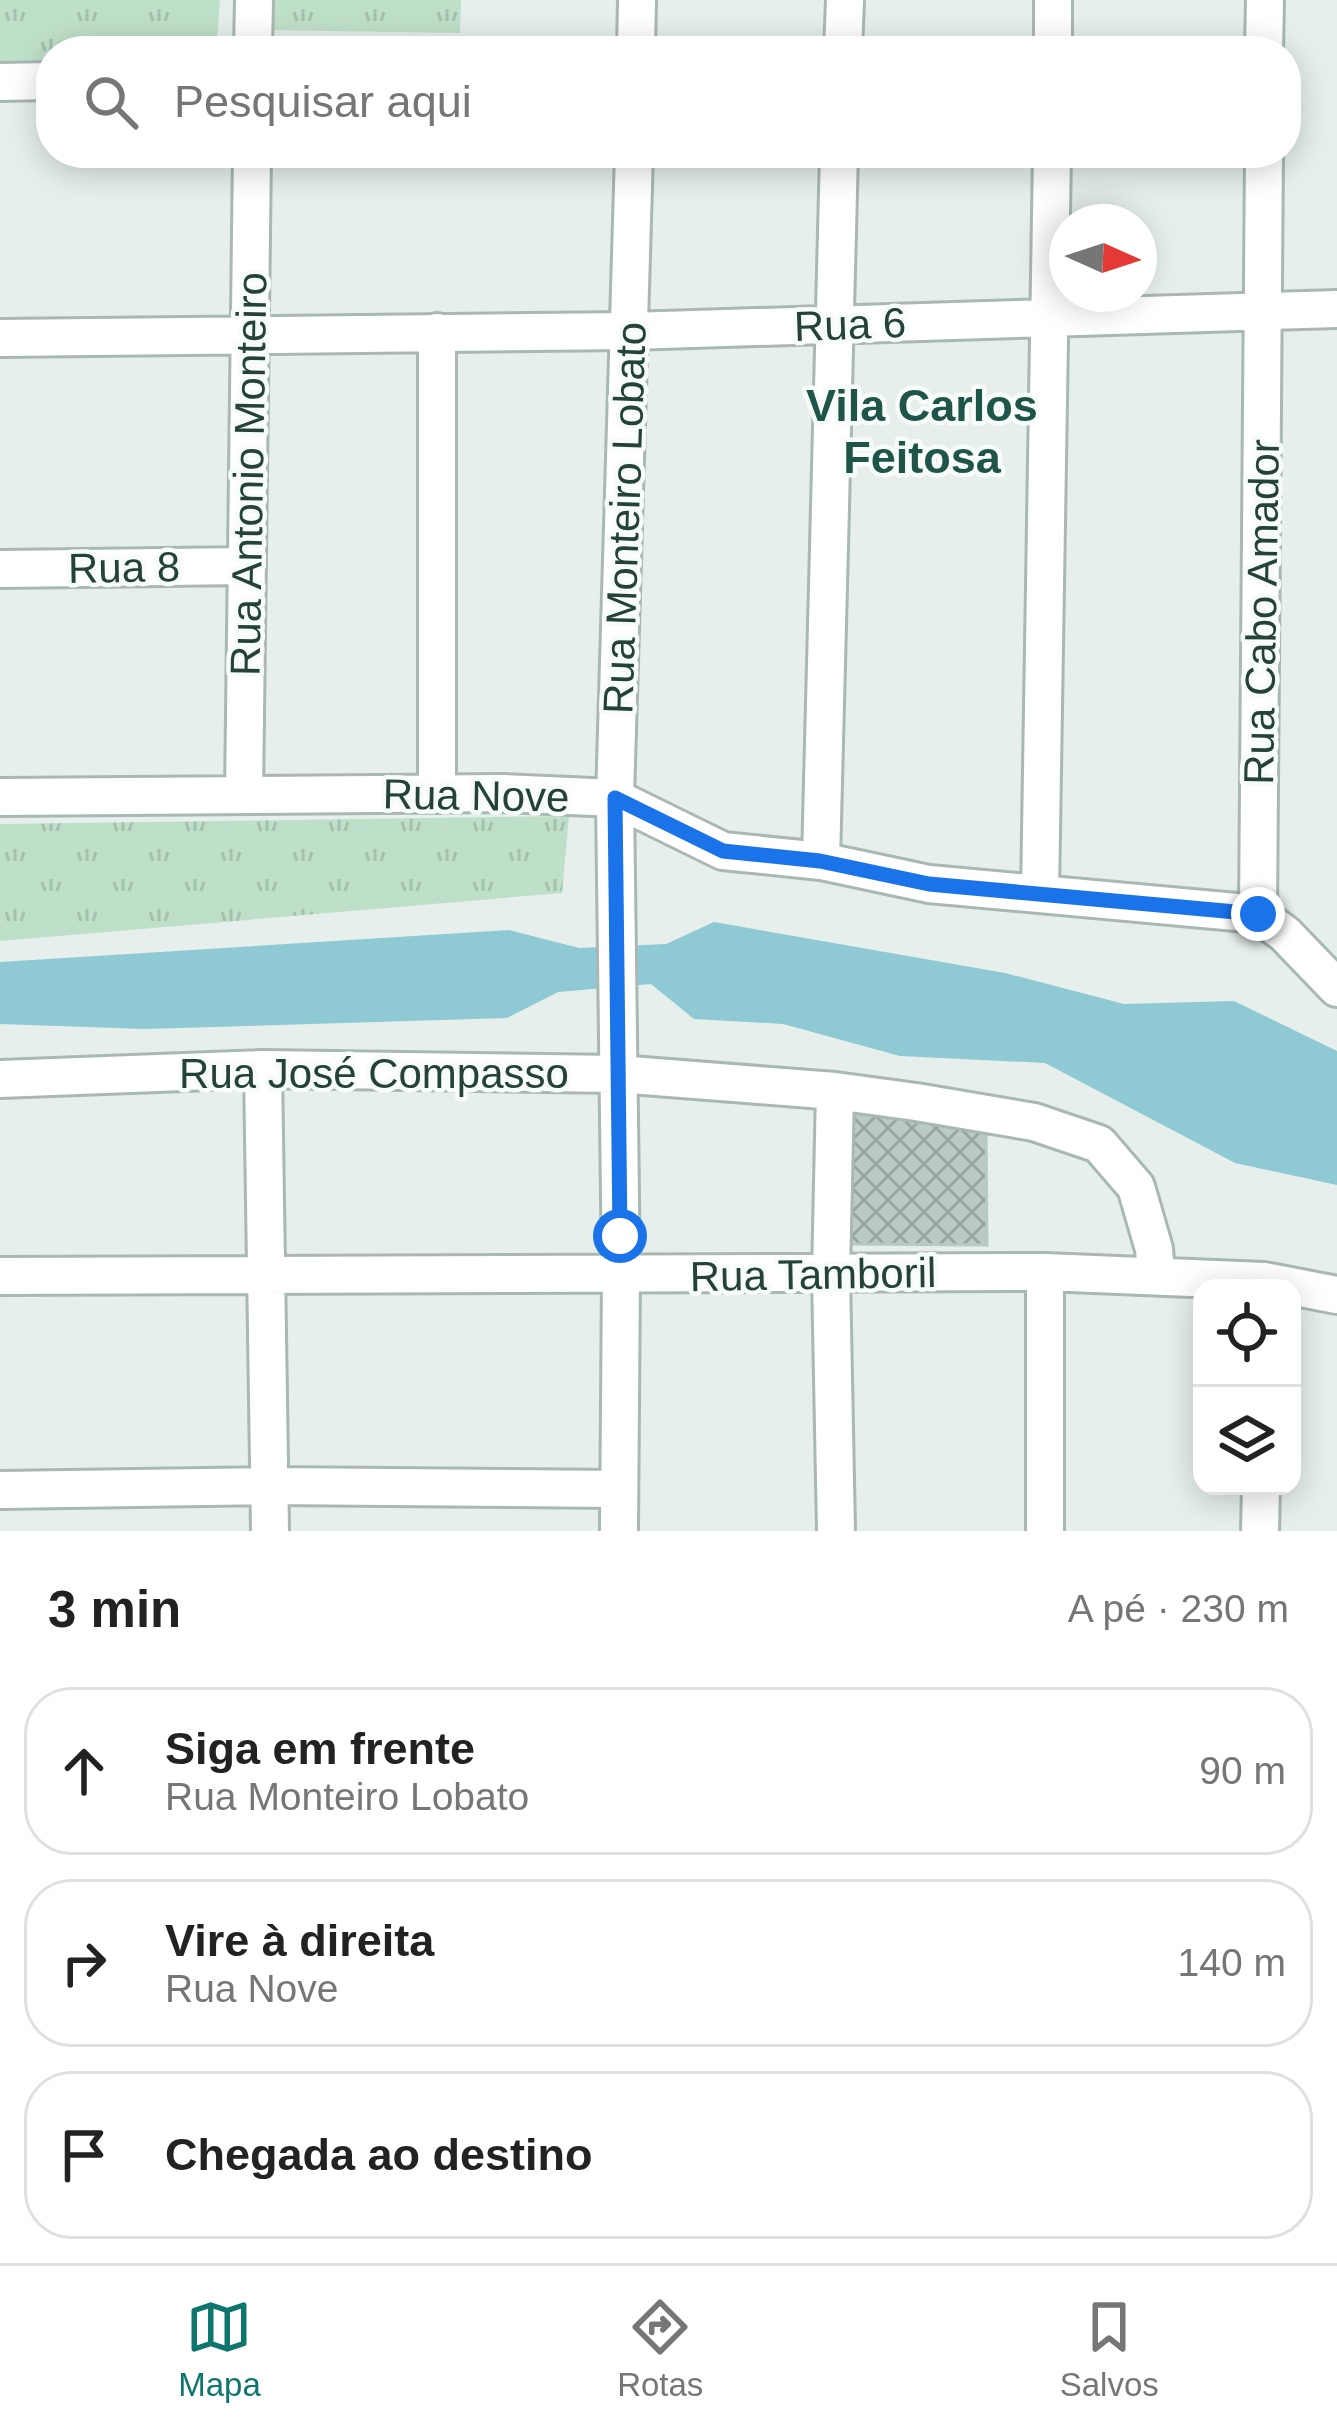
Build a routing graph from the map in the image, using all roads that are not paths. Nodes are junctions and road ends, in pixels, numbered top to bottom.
1 (254, 0) edge
2 (637, 0) edge
3 (845, 0) edge
4 (1053, 0) edge
5 (1265, 0) edge
6 (253, 36) edge
7 (636, 36) edge
8 (844, 36) edge
9 (1053, 36) edge
10 (1264, 36) edge
11 (36, 81) edge
12 (0, 82) edge
13 (252, 168) edge
14 (634, 168) edge
15 (839, 168) edge
16 (1052, 168) edge
17 (1264, 168) edge
18 (1337, 309) edge
19 (1264, 310) junction
20 (1051, 319) junction
21 (834, 324) junction
22 (436, 332) junction
23 (630, 332) junction
24 (250, 335) junction
25 (0, 338) edge
26 (247, 566) junction
27 (0, 569) edge
28 (436, 794) junction
29 (244, 795) junction
30 (0, 797) edge
31 (615, 798) junction
32 (820, 861) junction
33 (1040, 894) junction
34 (1258, 914) junction
35 (1337, 988) edge
36 (263, 1069) junction
37 (618, 1075) junction
38 (0, 1079) edge
39 (836, 1090) junction
40 (1045, 1272) junction
41 (1156, 1274) junction
42 (831, 1275) junction
43 (0, 1276) edge
44 (621, 1276) junction
45 (266, 1277) junction
46 (1210, 1279) edge
47 (1301, 1290) edge
48 (1337, 1295) edge
49 (269, 1486) junction
50 (619, 1489) junction
51 (0, 1490) edge
52 (1261, 1495) edge
53 (270, 1531) edge
54 (619, 1531) edge
55 (836, 1531) edge
56 (1045, 1531) edge
57 (1260, 1531) edge

1 - 6 street
2 - 7 street
3 - 8 street
4 - 9 street
5 - 10 street
11 - 12 street
13 - 24 street, Rua Antonio Monteiro
14 - 23 street, Rua Monteiro Lobato
15 - 21 street
16 - 20 street
17 - 19 street
18 - 19 street, Rua 6
19 - 20 street, Rua 6
19 - 34 street, Rua Cabo Amador
20 - 21 street, Rua 6
20 - 33 street
21 - 23 street, Rua 6
21 - 32 street
22 - 23 street, Rua 6
22 - 24 street, Rua 6
22 - 28 street
23 - 31 street, Rua Monteiro Lobato
24 - 25 street, Rua 6
24 - 26 street, Rua Antonio Monteiro
26 - 27 street, Rua 8
26 - 29 street, Rua Antonio Monteiro
28 - 29 street, Rua Nove
28 - 31 street, Rua Nove
29 - 30 street, Rua Nove
31 - 32 street, Rua Nove
31 - 37 street, Rua Monteiro Lobato
32 - 33 street, Rua Nove
33 - 34 street, Rua Nove
34 - 35 street
36 - 37 street, Rua José Compasso
36 - 38 street, Rua José Compasso
36 - 45 street
37 - 39 street, Rua José Compasso
37 - 44 street, Rua Monteiro Lobato
39 - 41 street, Rua José Compasso
39 - 42 street
40 - 41 street, Rua Tamboril
40 - 42 street, Rua Tamboril
40 - 56 street
41 - 46 street, Rua Tamboril
42 - 44 street, Rua Tamboril
42 - 55 street
43 - 45 street, Rua Tamboril
44 - 45 street, Rua Tamboril
44 - 50 street, Rua Monteiro Lobato
45 - 49 street
47 - 48 street, Rua Tamboril
49 - 50 street
49 - 51 street
49 - 53 street
50 - 54 street, Rua Monteiro Lobato
52 - 57 street

